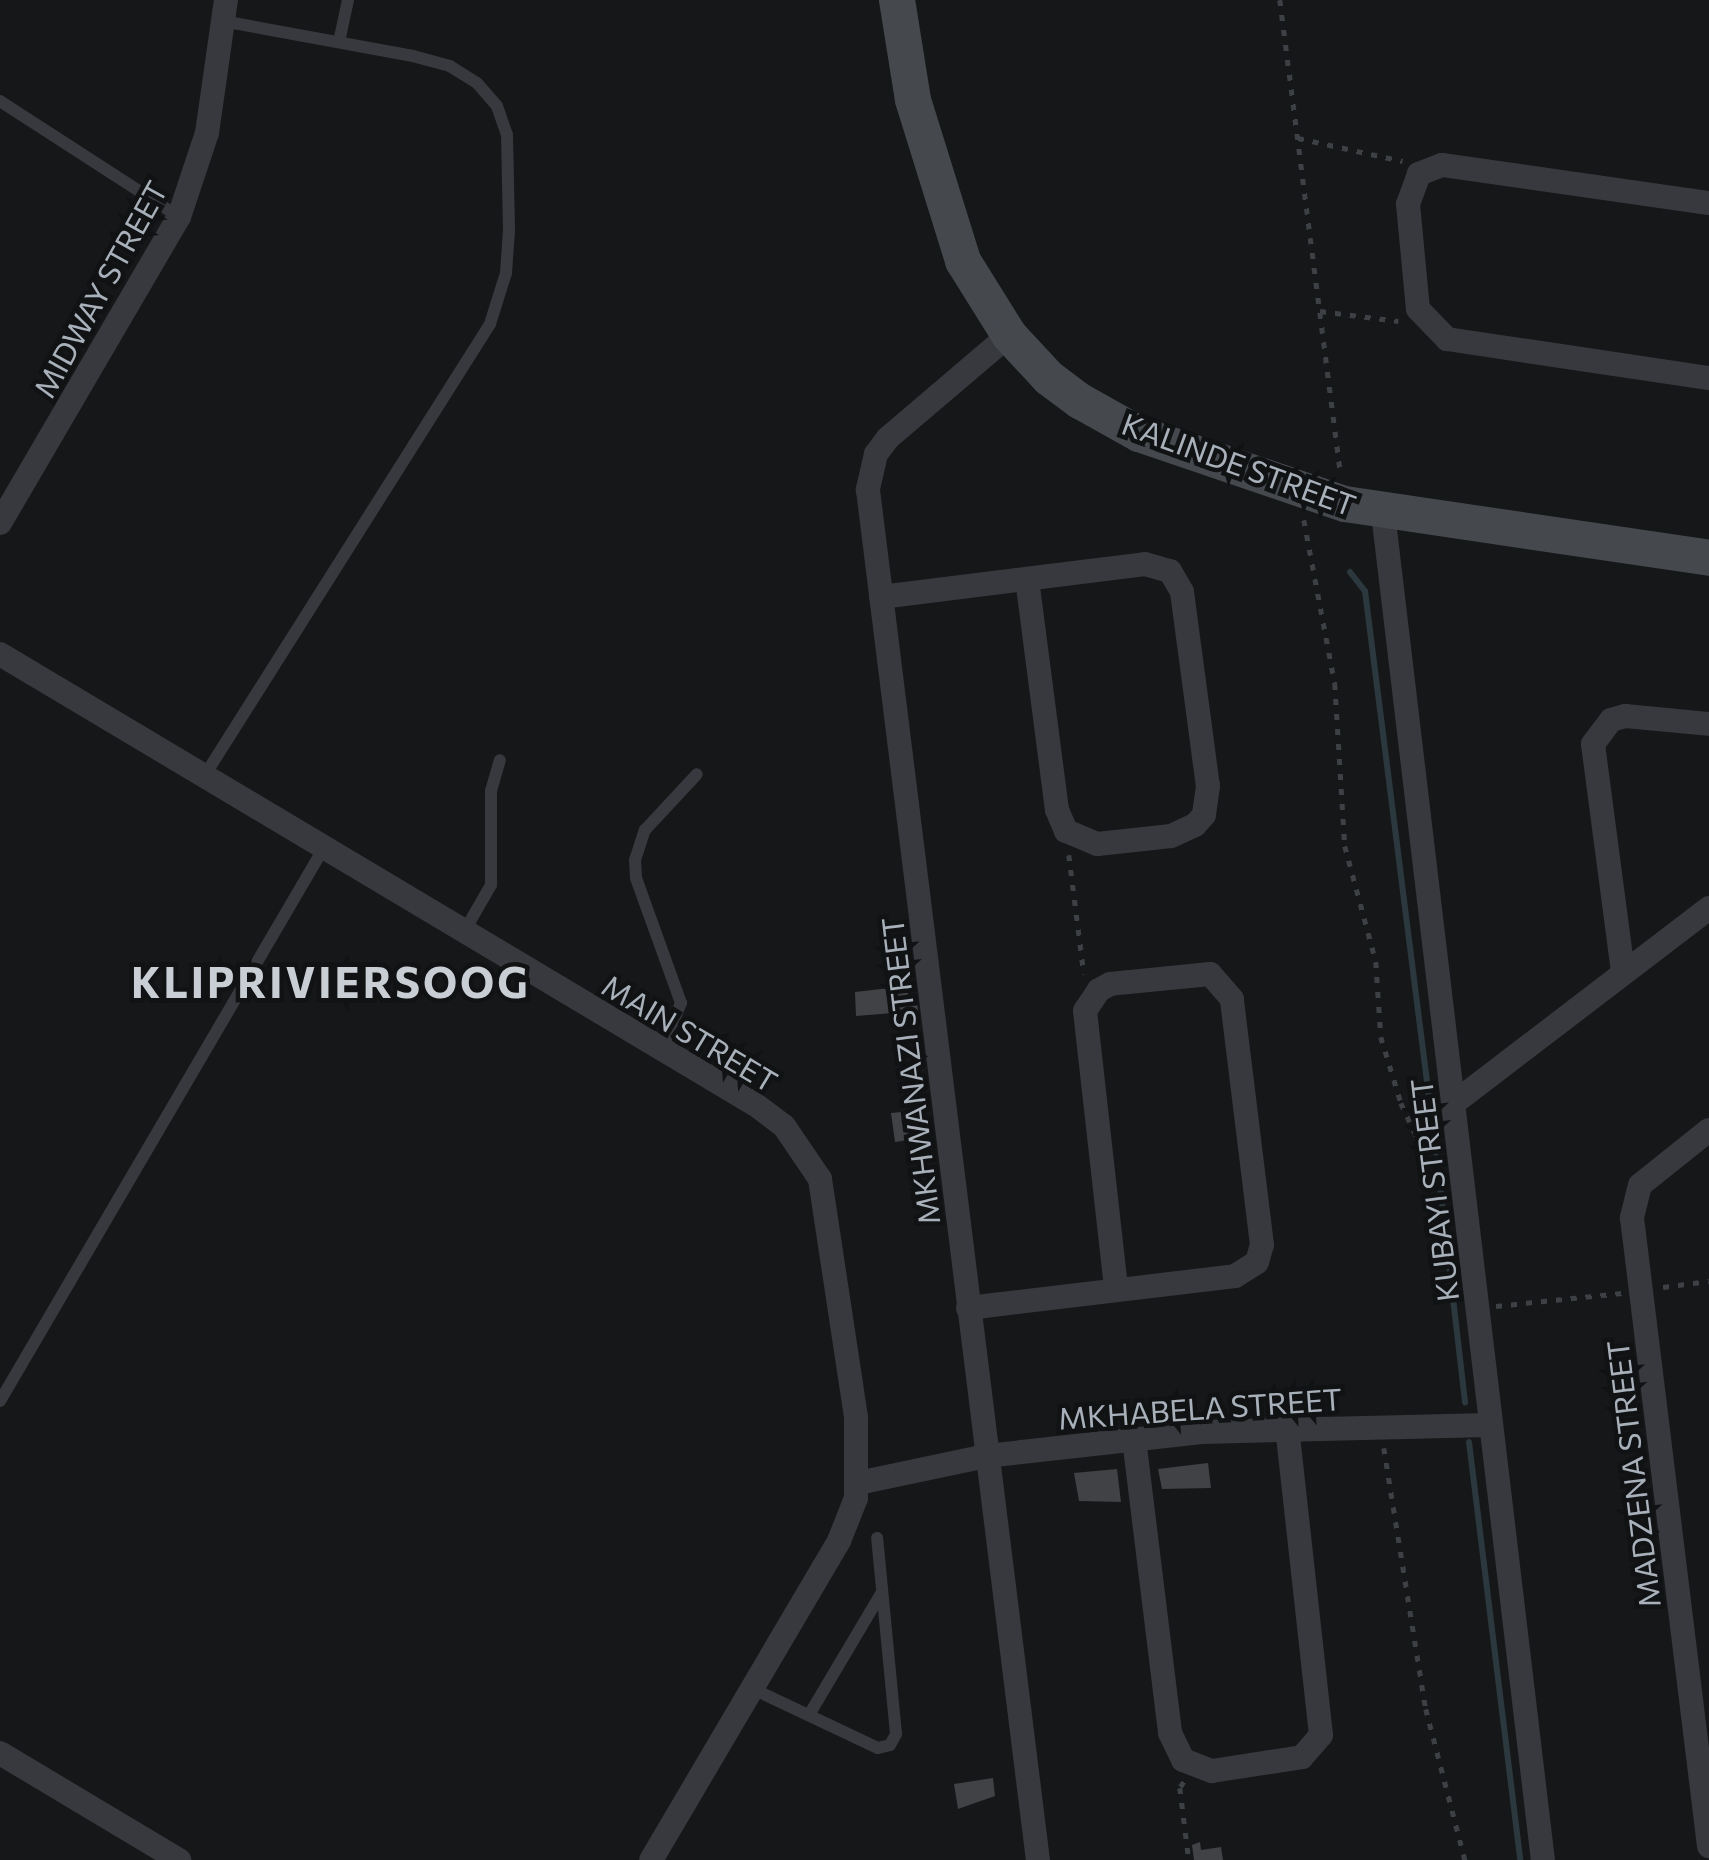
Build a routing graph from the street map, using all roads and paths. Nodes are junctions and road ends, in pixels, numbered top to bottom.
1 (348, 0) edge
2 (897, 0) edge
3 (1280, 0) edge
4 (224, 10) edge
5 (339, 42) junction
6 (0, 101) edge
7 (1298, 138) junction
8 (1419, 173) junction
9 (1709, 202) edge
10 (179, 218) junction
11 (1320, 310) junction
12 (1425, 322) junction
13 (1009, 335) junction
14 (1709, 378) edge
15 (1299, 490) junction
16 (1345, 504) junction
17 (1383, 513) junction
18 (0, 523) edge
19 (1709, 558) edge
20 (1027, 580) junction
21 (881, 597) junction
22 (0, 654) edge
23 (1709, 724) edge
24 (500, 760) dead end
25 (697, 774) dead end
26 (204, 776) junction
27 (1075, 839) junction
28 (322, 850) junction
29 (1709, 908) edge
30 (463, 933) junction
31 (1622, 972) junction
32 (1095, 994) junction
33 (661, 1049) junction
34 (1454, 1102) junction
35 (1709, 1130) edge
36 (1462, 1177) junction
37 (1709, 1281) edge
38 (1116, 1289) junction
39 (1641, 1291) junction
40 (1478, 1307) junction
41 (968, 1308) junction
42 (0, 1401) edge
43 (1490, 1424) junction
44 (1380, 1426) junction
45 (1287, 1427) junction
46 (1135, 1439) junction
47 (986, 1456) junction
48 (858, 1483) junction
49 (877, 1538) dead end
50 (882, 1591) junction
51 (752, 1688) junction
52 (809, 1715) junction
53 (0, 1753) edge
54 (1194, 1767) junction
55 (1709, 1846) edge
56 (179, 1860) edge
57 (651, 1860) edge
58 (1038, 1860) edge
59 (1189, 1860) edge
60 (1465, 1860) edge
61 (1543, 1860) edge

1 - 5 lane
2 - 13 street, KALINDE STREET
3 - 7 path
4 - 5 lane
4 - 10 street, MIDWAY STREET
5 - 26 lane
6 - 10 lane
7 - 8 path
7 - 11 path
8 - 9 street
8 - 12 street
10 - 18 street, MIDWAY STREET
11 - 12 path
11 - 16 path
12 - 14 street
13 - 15 street, KALINDE STREET
13 - 21 street, MKHWANAZI STREET
15 - 16 street, KALINDE STREET
15 - 36 path
16 - 17 street, KALINDE STREET
17 - 19 street, KALINDE STREET
17 - 34 street, KUBAYI STREET
20 - 21 street
20 - 27 street
20 - 27 street
21 - 41 street, MKHWANAZI STREET
22 - 26 street, MAIN STREET
23 - 31 street
24 - 30 lane
25 - 33 lane
26 - 28 street, MAIN STREET
27 - 32 path
28 - 30 street, MAIN STREET
28 - 42 lane
29 - 31 street
30 - 33 street, MAIN STREET
31 - 34 street
32 - 38 street
32 - 38 street
33 - 48 street, MAIN STREET
34 - 36 street, KUBAYI STREET
35 - 39 street, MADZENA STREET
36 - 40 street, KUBAYI STREET
37 - 39 path
38 - 41 street
39 - 40 path
39 - 55 street, MADZENA STREET
40 - 43 street, KUBAYI STREET
41 - 47 street, MKHWANAZI STREET
43 - 44 street, MKHABELA STREET
43 - 61 street, KUBAYI STREET
44 - 45 street, MKHABELA STREET
44 - 60 path
45 - 46 street, MKHABELA STREET
45 - 54 street
46 - 47 street, MKHABELA STREET
46 - 54 street
47 - 48 street, MKHABELA STREET
47 - 58 street, MKHWANAZI STREET
48 - 51 street, MAIN STREET
49 - 50 lane
50 - 52 lane
50 - 52 lane
51 - 52 lane
51 - 57 street, MAIN STREET
53 - 56 street
54 - 59 path

